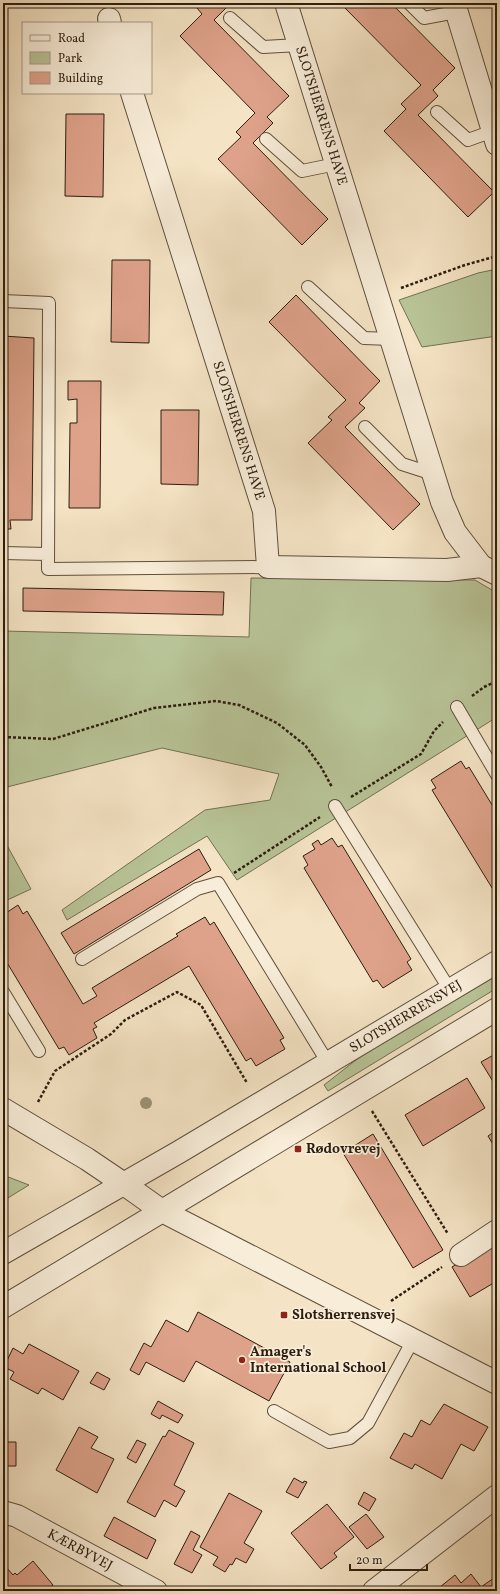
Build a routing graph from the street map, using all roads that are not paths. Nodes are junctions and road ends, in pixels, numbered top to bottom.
1 (286, 3) edge
2 (409, 3) edge
3 (455, 8) edge
4 (230, 18) dead end
5 (299, 44) junction
6 (132, 94) edge
7 (437, 112) dead end
8 (495, 137) edge
9 (266, 139) dead end
10 (336, 164) junction
11 (308, 287) dead end
12 (3, 302) edge
13 (391, 339) junction
14 (365, 427) dead end
15 (433, 474) junction
16 (3, 553) edge
17 (47, 554) junction
18 (268, 567) junction
19 (489, 570) edge
20 (457, 707) road end
21 (497, 775) edge
22 (335, 806) road end
23 (82, 959) dead end
24 (497, 962) edge
25 (450, 990) junction
26 (3, 992) edge
27 (497, 1010) edge
28 (39, 1051) dead end
29 (328, 1063) junction
30 (3, 1109) edge
31 (124, 1184) junction
32 (162, 1211) junction
33 (497, 1231) edge
34 (3, 1253) edge
35 (461, 1255) road end
36 (3, 1307) edge
37 (413, 1340) junction
38 (497, 1383) edge
39 (274, 1412) dead end
40 (497, 1496) edge
41 (3, 1512) edge
42 (156, 1591) edge
43 (374, 1591) edge

1 - 5 street, SLOTSHERRENS HAVE
2 - 3 lane
3 - 8 street
4 - 5 lane
5 - 10 street, SLOTSHERRENS HAVE
6 - 18 street, SLOTSHERRENS HAVE
7 - 8 lane
9 - 10 lane
10 - 13 street, SLOTSHERRENS HAVE
11 - 13 lane
12 - 17 lane
13 - 15 street, SLOTSHERRENS HAVE
14 - 15 lane
15 - 19 street, SLOTSHERRENS HAVE
16 - 17 lane
17 - 18 lane
18 - 19 street, SLOTSHERRENS HAVE
20 - 21 lane
22 - 25 lane
23 - 29 lane
24 - 25 street, SLOTSHERRENSVEJ
25 - 29 street, SLOTSHERRENSVEJ
26 - 28 lane
27 - 32 street
29 - 31 street, SLOTSHERRENSVEJ
30 - 31 street
31 - 32 street
31 - 34 street, SLOTSHERRENSVEJ
32 - 36 street
32 - 37 street
33 - 35 street
37 - 38 street
37 - 39 lane
40 - 43 street
41 - 42 street, KÆRBYVEJ

